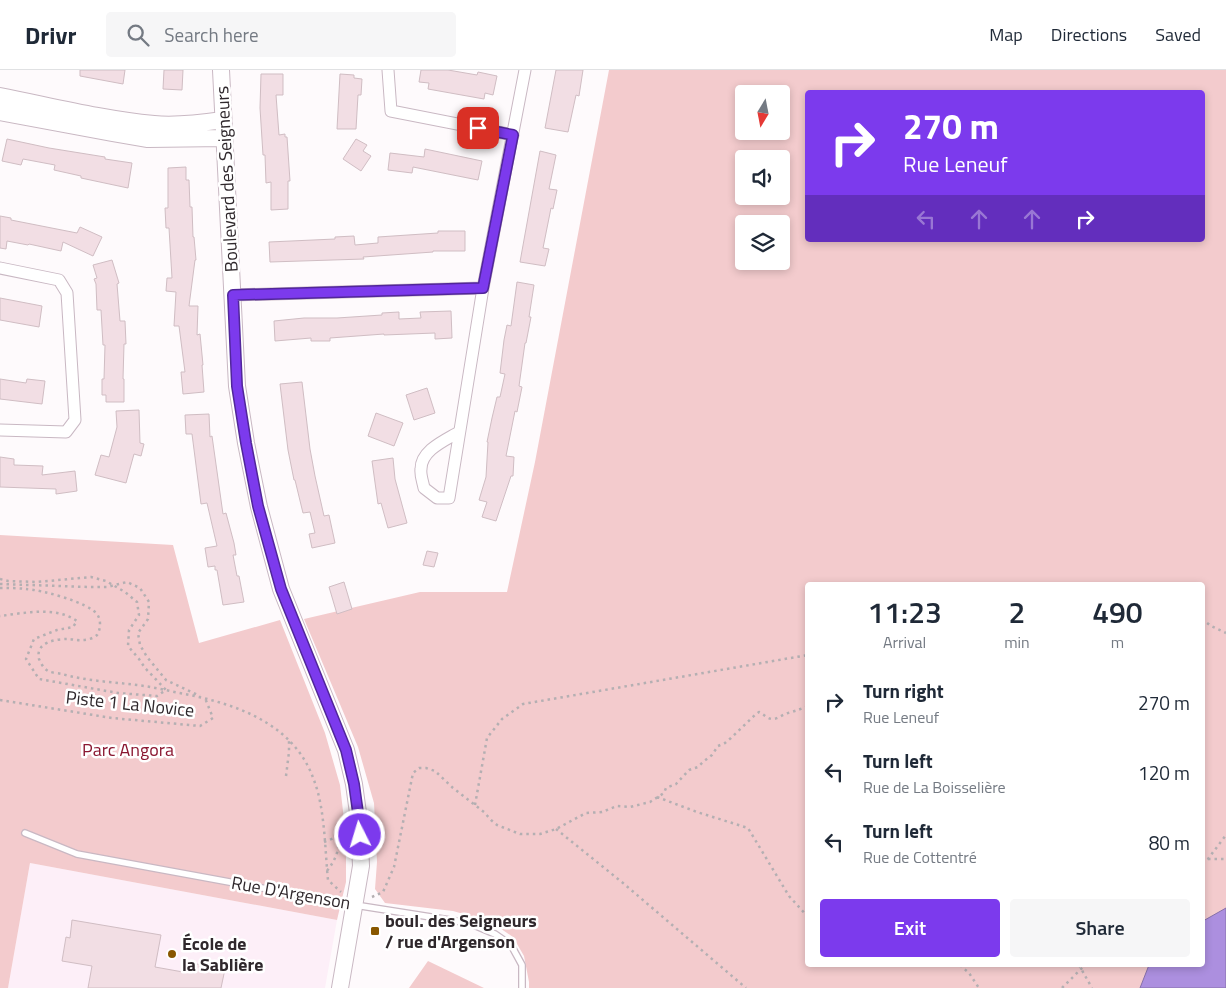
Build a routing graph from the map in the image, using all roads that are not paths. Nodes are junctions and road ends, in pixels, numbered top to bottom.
1 (221, 70) edge
2 (388, 70) edge
3 (524, 70) edge
4 (0, 96) edge
5 (0, 112) edge
6 (223, 120) junction
7 (513, 135) junction
8 (224, 138) junction
9 (0, 268) edge
10 (483, 288) junction
11 (233, 295) junction
12 (0, 430) edge
13 (459, 432) junction
14 (25, 833) dead end
15 (355, 905) junction
16 (340, 988) edge
17 (522, 988) edge

1 - 6 street, Boulevard des Seigneurs
2 - 7 street
3 - 7 street
4 - 6 street
5 - 8 street
6 - 8 street, Boulevard des Seigneurs
7 - 10 street
8 - 11 street, Boulevard des Seigneurs
9 - 12 street
10 - 11 street
10 - 13 street
11 - 15 street, Boulevard des Seigneurs
13 - 13 street
14 - 15 lane, Rue D'Argenson
15 - 16 street, Boulevard des Seigneurs
15 - 17 lane, Rue D'Argenson

